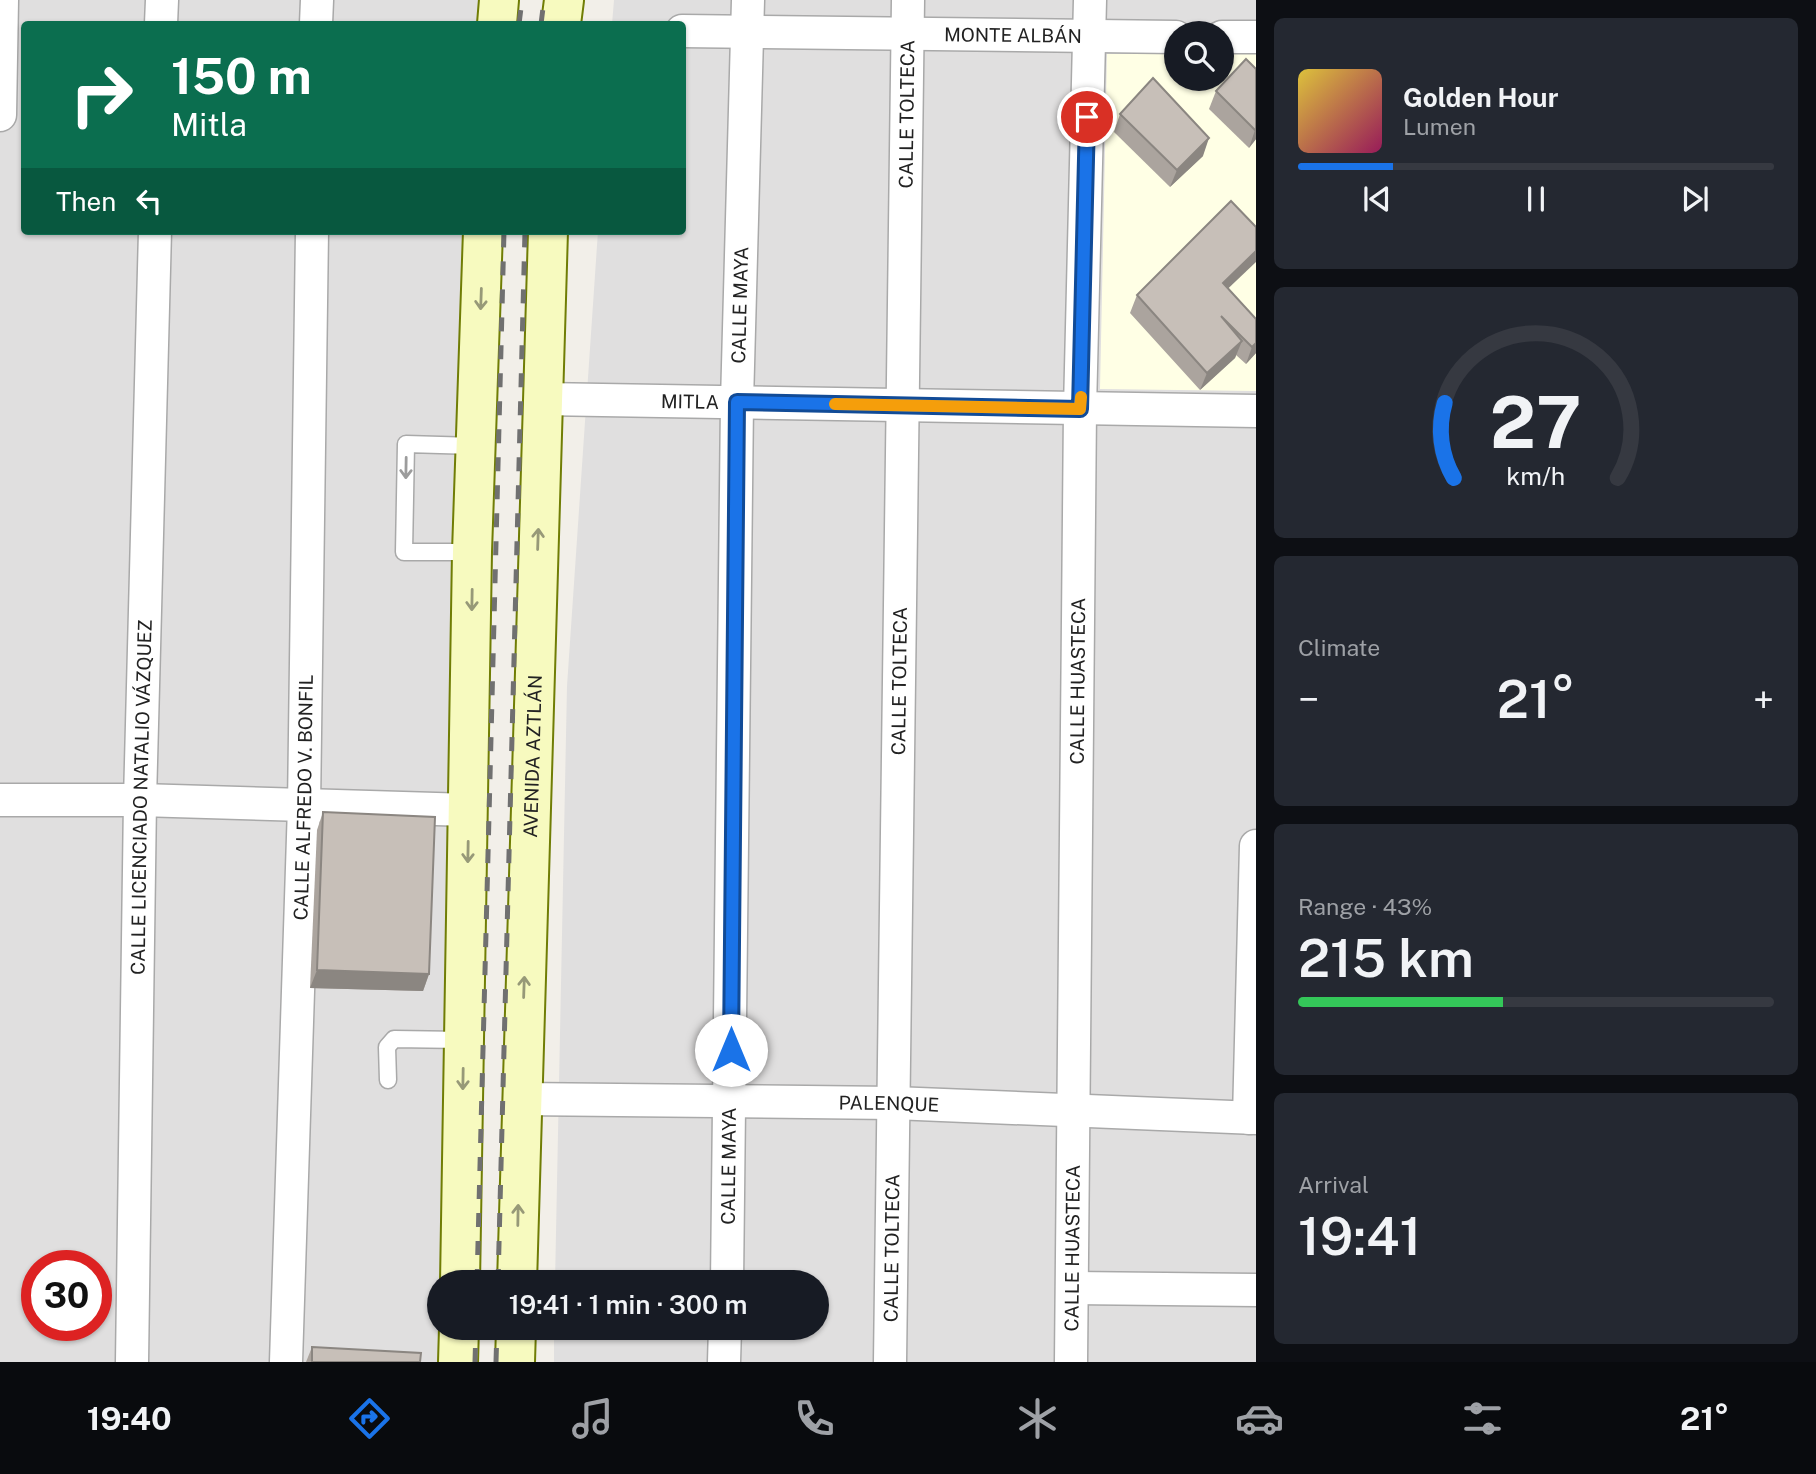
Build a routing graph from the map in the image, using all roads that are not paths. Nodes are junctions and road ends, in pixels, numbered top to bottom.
1 (2, 0) edge
2 (162, 0) edge
3 (317, 0) edge
4 (499, 0) edge
5 (564, 0) edge
6 (748, 0) edge
7 (908, 0) edge
8 (1090, 0) edge
9 (161, 21) edge
10 (316, 21) edge
11 (497, 21) edge
12 (561, 21) edge
13 (686, 31) edge
14 (747, 31) junction
15 (907, 33) junction
16 (1164, 37) edge
17 (1234, 37) edge
18 (1256, 37) edge
19 (1089, 38) junction
20 (0, 115) edge
21 (155, 235) edge
22 (312, 235) edge
23 (484, 235) edge
24 (548, 235) edge
25 (543, 399) junction
26 (737, 402) junction
27 (901, 405) junction
28 (1080, 409) junction
29 (1256, 411) edge
30 (475, 446) junction
31 (472, 552) junction
32 (0, 800) edge
33 (140, 800) junction
34 (304, 806) junction
35 (469, 810) junction
36 (1256, 846) edge
37 (463, 1040) junction
38 (388, 1080) dead end
39 (521, 1099) junction
40 (731, 1102) junction
41 (894, 1103) junction
42 (1072, 1109) junction
43 (1252, 1118) edge
44 (460, 1270) edge
45 (517, 1270) edge
46 (726, 1270) edge
47 (1073, 1288) junction
48 (1256, 1290) edge
49 (459, 1340) edge
50 (516, 1340) edge
51 (725, 1340) edge
52 (132, 1362) edge
53 (286, 1362) edge
54 (458, 1362) edge
55 (515, 1362) edge
56 (724, 1362) edge
57 (890, 1362) edge
58 (1072, 1362) edge

1 - 20 street
2 - 9 street
3 - 10 street
4 - 11 main road
5 - 12 main road
6 - 14 street, CALLE MAYA
7 - 15 street, CALLE TOLTECA
8 - 19 street, CALLE HUASTECA
13 - 14 street, MONTE ALBÁN
14 - 15 street, MONTE ALBÁN
14 - 26 street, CALLE MAYA
15 - 19 street, MONTE ALBÁN
15 - 27 street, CALLE TOLTECA
16 - 19 street, MONTE ALBÁN
17 - 18 street
19 - 28 street, CALLE HUASTECA
21 - 33 street, CALLE LICENCIADO NATALIO VÁZQUEZ
22 - 34 street, CALLE ALFREDO V. BONFIL
23 -> 30 main road
24 - 25 main road, AVENIDA AZTLÁN
25 - 26 street, MITLA
39 -> 25 main road, AVENIDA AZTLÁN
26 - 27 street, MITLA
26 - 40 street, CALLE MAYA
27 - 28 street, MITLA
27 - 41 street, CALLE TOLTECA
28 - 29 street, MITLA
28 - 42 street, CALLE HUASTECA
30 - 31 main road
30 -> 31 lane
31 -> 35 main road
32 - 33 street
33 - 34 street
33 - 52 street, CALLE LICENCIADO NATALIO VÁZQUEZ
34 - 35 street
34 - 53 street, CALLE ALFREDO V. BONFIL
35 -> 37 main road
36 - 43 street
37 - 38 lane
37 -> 44 main road
39 - 40 street, PALENQUE
45 -> 39 main road, AVENIDA AZTLÁN
40 - 41 street, PALENQUE
40 - 46 street, CALLE MAYA
41 - 42 street, PALENQUE
41 - 57 street, CALLE TOLTECA
42 - 43 street, PALENQUE
42 - 47 street, CALLE HUASTECA
47 - 48 street
47 - 58 street, CALLE HUASTECA
49 - 54 main road
50 - 55 main road
51 - 56 street

